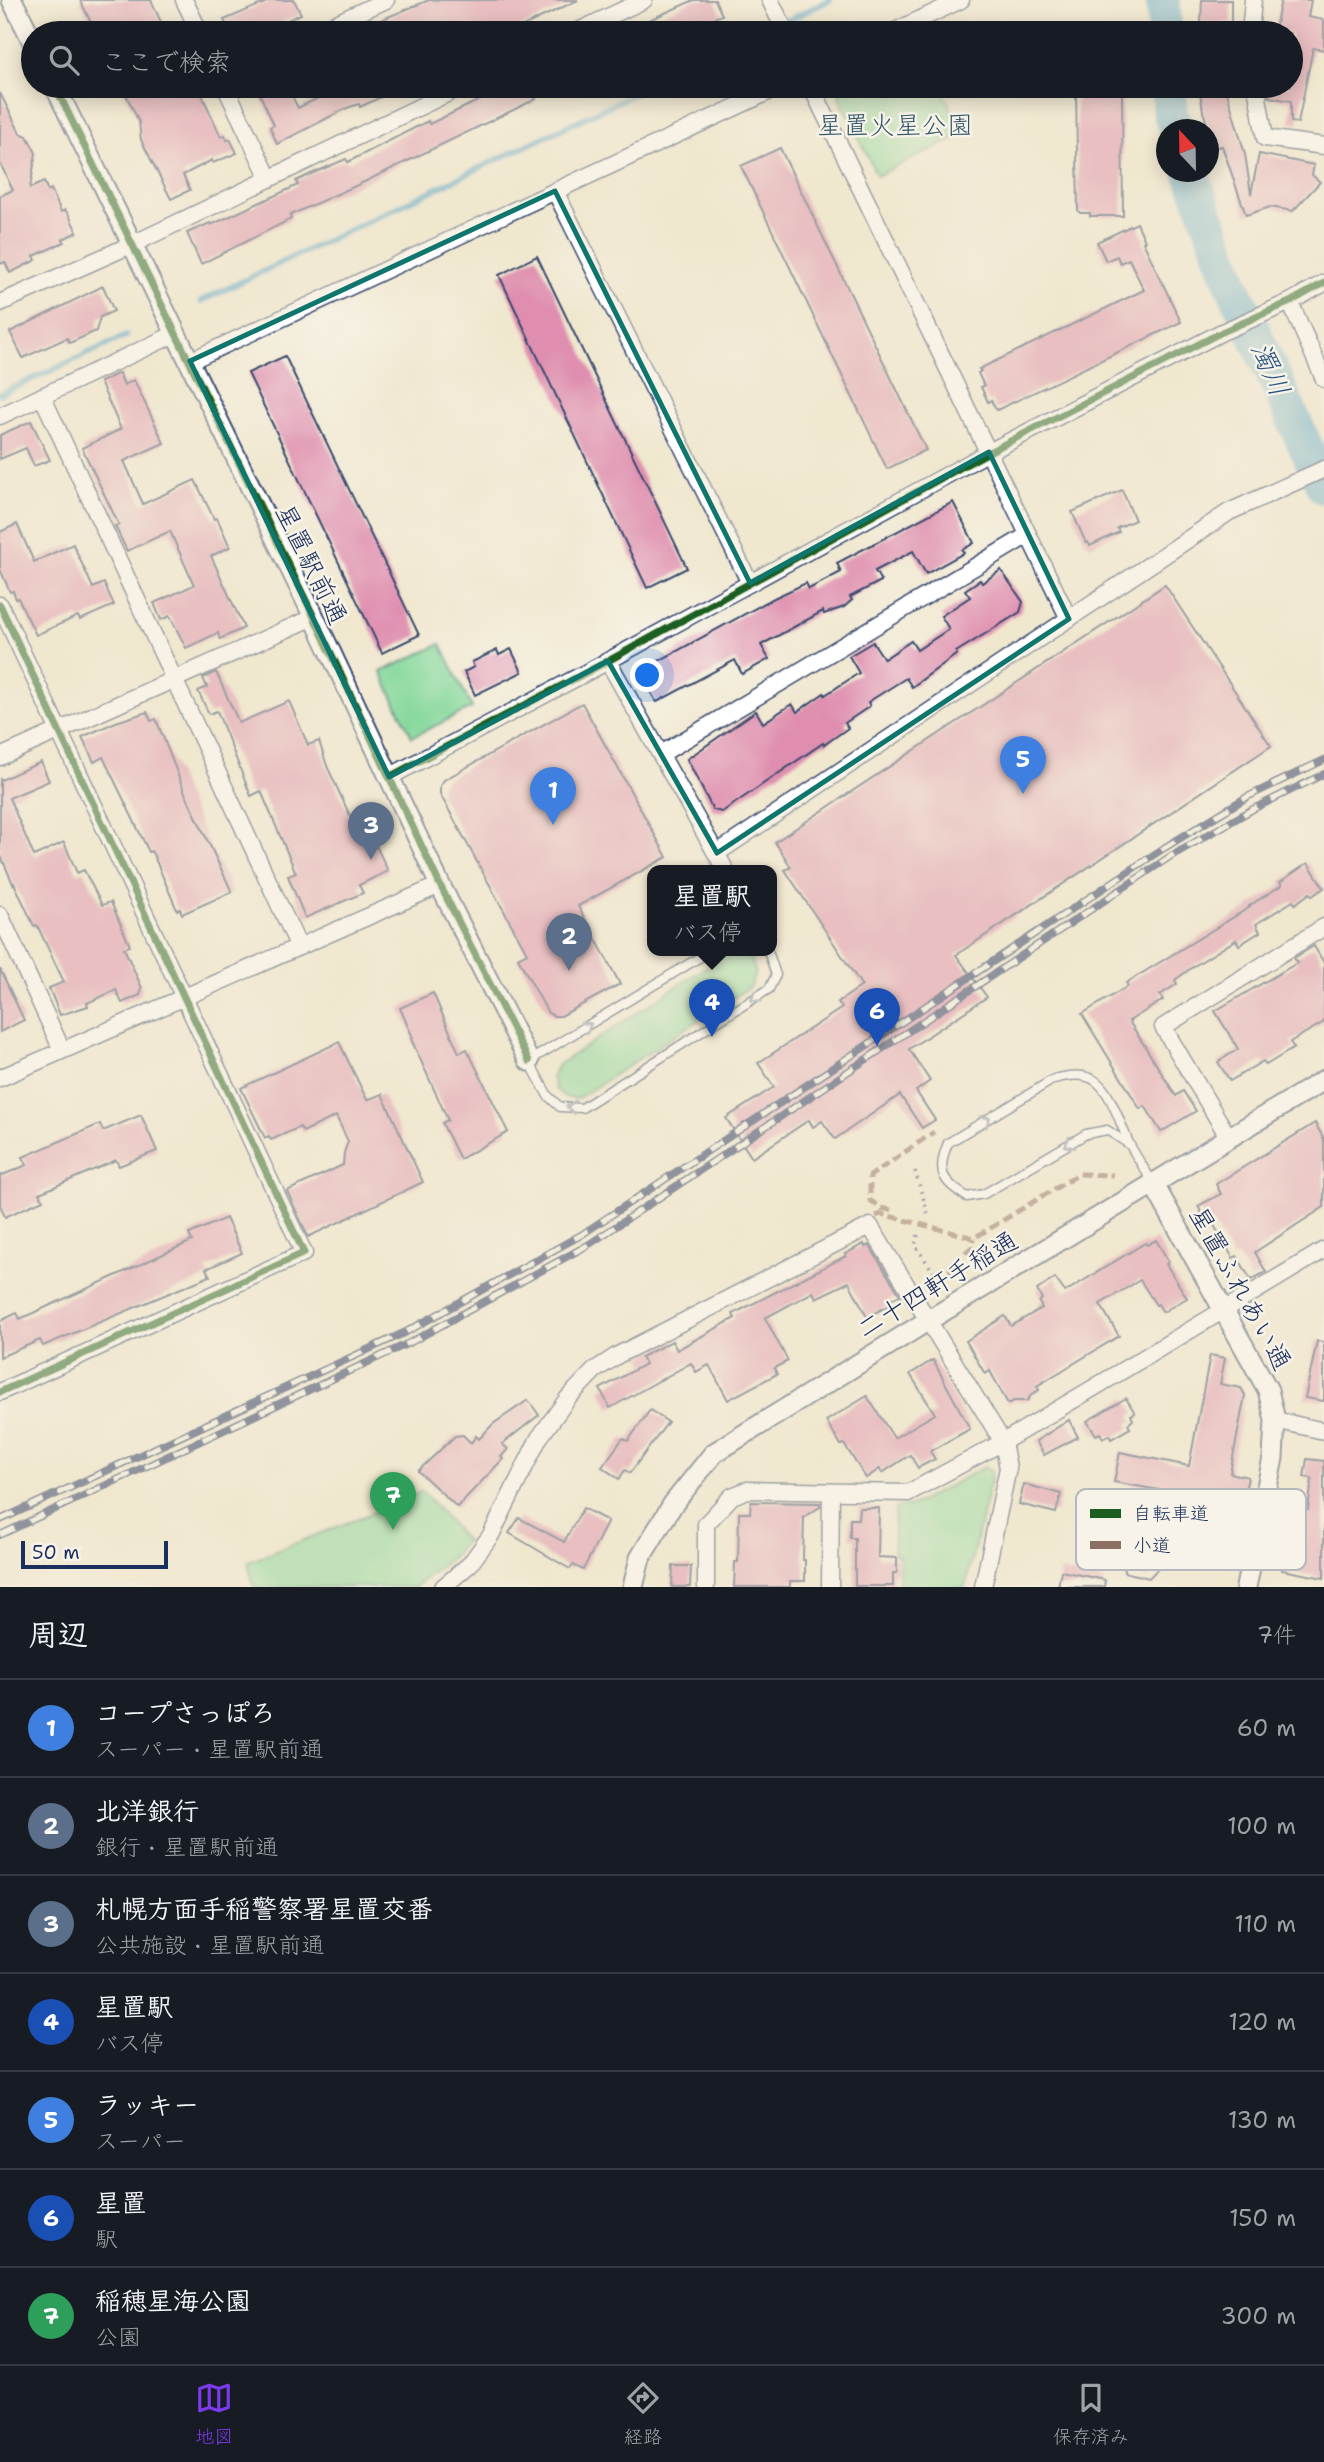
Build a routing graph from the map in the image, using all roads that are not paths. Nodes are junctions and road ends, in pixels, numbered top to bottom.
1 (12, 0) edge
2 (184, 0) edge
3 (386, 0) edge
4 (643, 0) edge
5 (961, 0) edge
6 (1253, 0) edge
7 (626, 4) edge
8 (22, 21) edge
9 (194, 21) edge
10 (341, 21) edge
11 (596, 21) edge
12 (916, 21) edge
13 (1251, 21) edge
14 (61, 98) edge
15 (231, 98) edge
16 (439, 98) edge
17 (755, 98) edge
18 (817, 98) edge
19 (1258, 98) edge
20 (1324, 146) edge
21 (269, 178) junction
22 (555, 191) junction
23 (133, 244) junction
24 (1324, 283) edge
25 (1290, 302) junction
26 (0, 303) edge
27 (177, 333) junction
28 (190, 360) junction
29 (1324, 379) edge
30 (42, 396) junction
31 (0, 416) edge
32 (989, 452) junction
33 (1324, 469) edge
34 (1028, 536) junction
35 (750, 583) junction
36 (0, 605) edge
37 (314, 617) junction
38 (1069, 618) junction
39 (608, 661) junction
40 (175, 679) junction
41 (58, 731) junction
42 (661, 754) junction
43 (0, 757) edge
44 (389, 777) junction
45 (717, 853) junction
46 (723, 865) edge
47 (440, 885) junction
48 (0, 915) edge
49 (1324, 927) edge
50 (299, 947) junction
51 (702, 956) edge
52 (770, 956) edge
53 (185, 996) junction
54 (62, 1051) junction
55 (529, 1061) junction
56 (0, 1078) edge
57 (1324, 1080) edge
58 (1229, 1138) junction
59 (1130, 1145) junction
60 (1153, 1183) junction
61 (1324, 1250) edge
62 (1224, 1311) junction
63 (929, 1320) junction
64 (0, 1392) edge
65 (1275, 1420) junction
66 (1324, 1431) edge
67 (1003, 1442) junction
68 (1267, 1489) edge
69 (831, 1492) junction
70 (443, 1587) edge
71 (633, 1587) edge
72 (706, 1587) edge
73 (830, 1587) edge
74 (983, 1587) edge

1 - 8 street
2 - 9 street
3 - 10 street
4 - 7 street
5 - 12 street
6 - 13 street
7 - 11 street
14 - 23 street, 星置駅前通
15 - 21 street
16 - 21 street
17 - 22 street
18 - 32 street
19 - 20 street
21 - 23 street
22 - 28 street
22 - 35 street
23 - 26 street
23 - 27 street, 星置駅前通
24 - 25 street
25 - 29 street
25 - 32 street
27 - 28 street, 星置駅前通
27 - 30 street
28 - 37 street, 星置駅前通
30 - 31 street
30 - 40 street
32 - 34 street
32 - 35 street
33 - 38 street
34 - 38 street
34 - 42 street
35 - 39 street
36 - 41 street
37 - 40 street
37 - 44 street, 星置駅前通
38 - 45 street
39 - 42 street
39 - 44 street
40 - 41 street
40 - 50 street
41 - 43 street
41 - 53 street
42 - 45 street
44 - 47 street, 星置駅前通
45 - 46 street
47 - 50 street
47 - 55 street, 星置駅前通
48 - 54 street
49 - 58 street
50 - 53 street
55 -> 51 lane
52 -> 55 lane
53 - 54 street
53 - 64 street
54 - 56 street
57 - 58 street, 二十四軒手稲通
58 - 60 street, 二十四軒手稲通
59 -> 59 lane
59 - 60 lane
60 - 62 street, 星置ふれあい通
60 - 63 street, 二十四軒手稲通
61 - 62 street
62 - 65 street, 星置ふれあい通
62 - 67 street
63 - 67 street
63 - 70 street
63 - 71 street, 二十四軒手稲通
65 - 66 street
65 - 68 street, 星置ふれあい通
67 - 69 street
67 - 74 street
69 - 72 street
69 - 73 street

